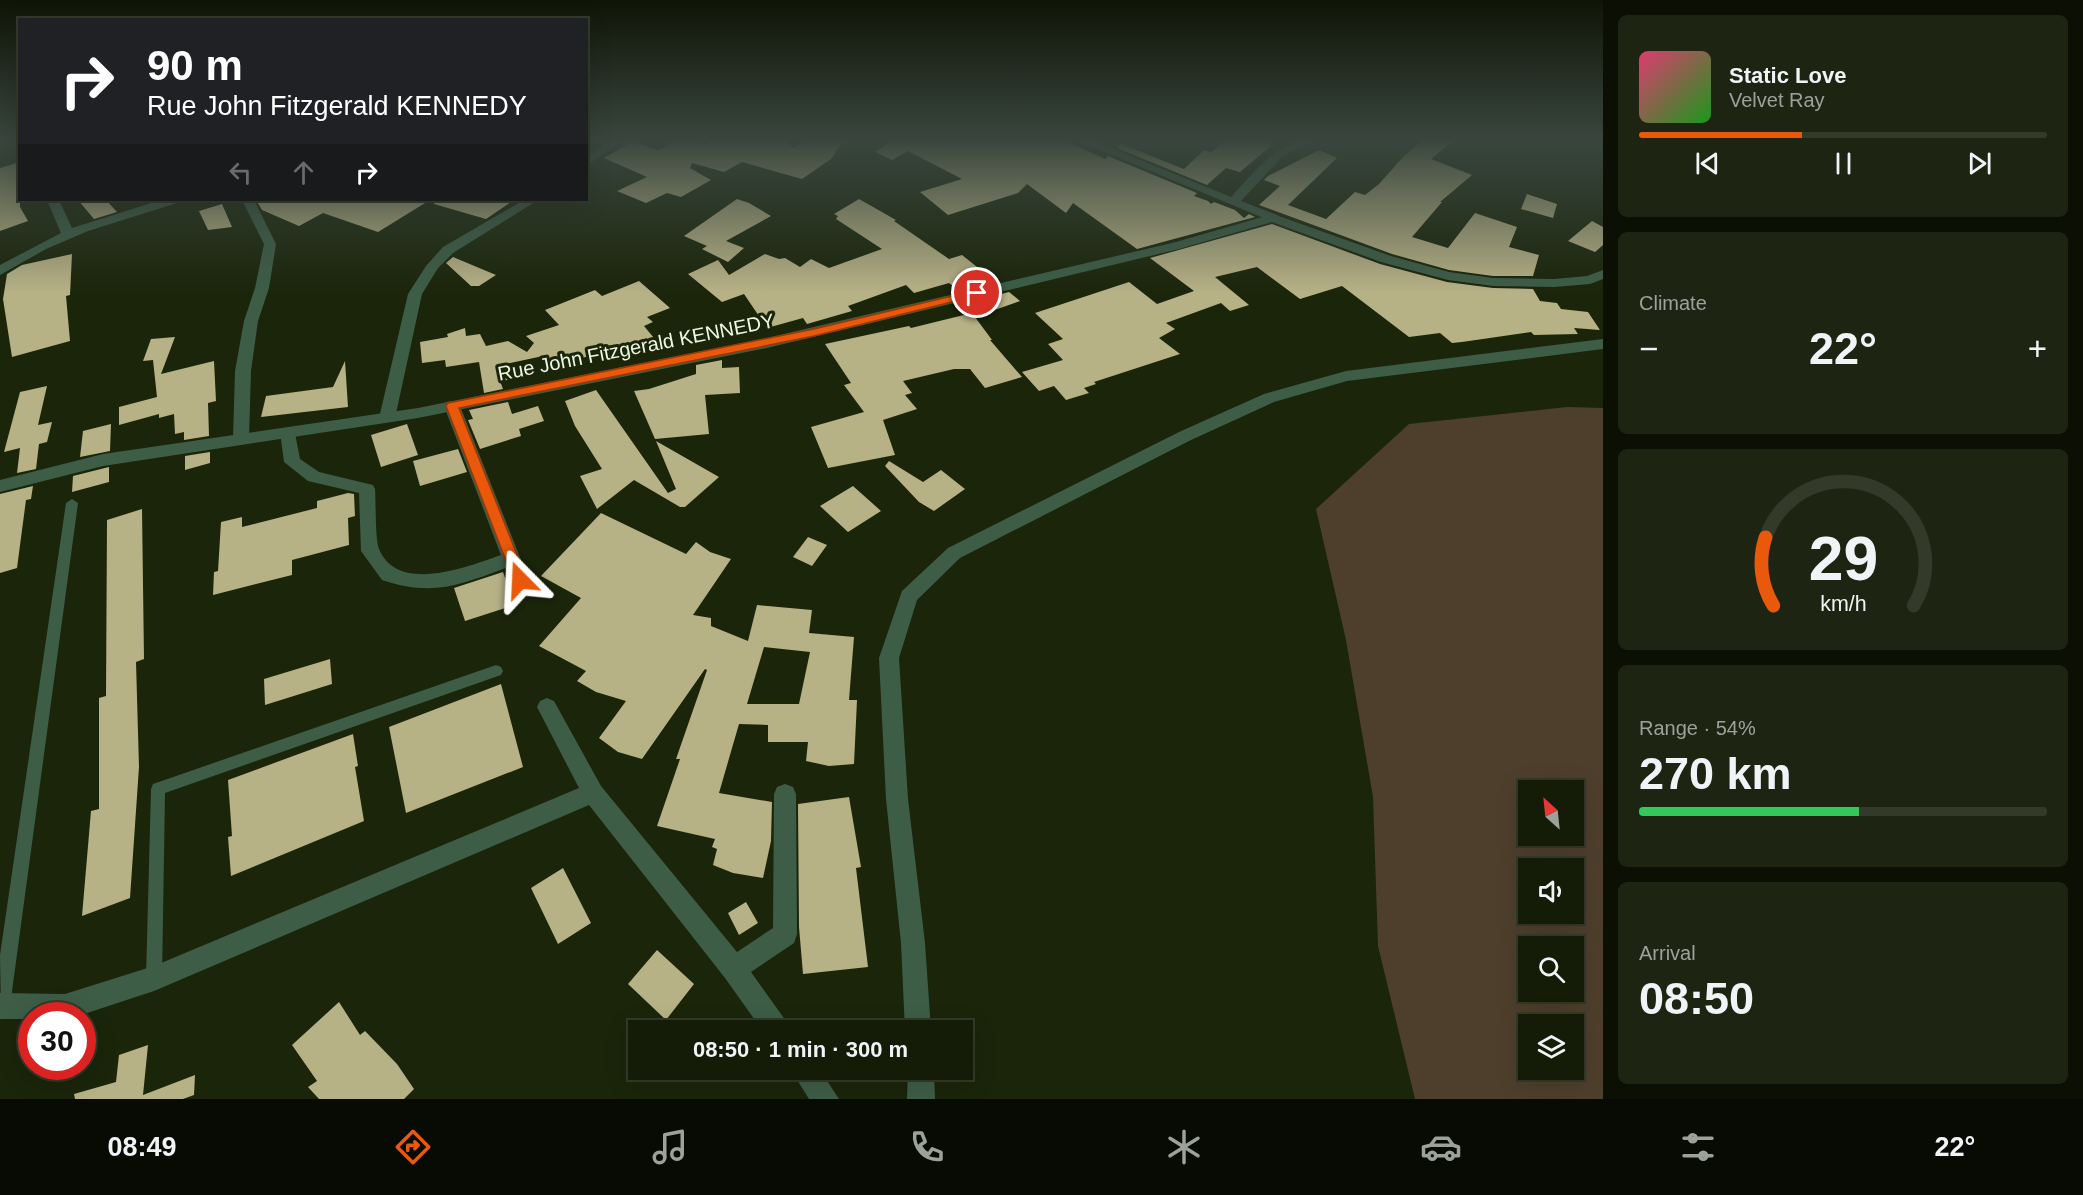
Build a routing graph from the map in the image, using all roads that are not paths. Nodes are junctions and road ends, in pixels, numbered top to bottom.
1 (1210, 191) edge
2 (1243, 191) edge
3 (53, 201) edge
4 (170, 201) edge
5 (248, 201) edge
6 (530, 201) edge
7 (1233, 202) junction
8 (1273, 218) junction
9 (67, 232) junction
10 (0, 271) edge
11 (1603, 274) edge
12 (1603, 344) edge
13 (452, 406) junction
14 (387, 418) junction
15 (288, 432) junction
16 (241, 438) junction
17 (0, 486) edge
18 (72, 504) dead end
19 (512, 559) junction
20 (520, 580) dead end
21 (496, 671) dead end
22 (547, 706) dead end
23 (593, 793) junction
24 (785, 794) dead end
25 (734, 969) junction
26 (154, 978) junction
27 (0, 1006) edge
28 (770, 1020) edge
29 (917, 1020) edge
30 (811, 1080) edge
31 (921, 1080) edge
32 (825, 1099) edge
33 (921, 1099) edge

1 - 7 street
2 - 7 street
3 - 9 street
4 - 9 street
5 - 16 street
6 - 14 street
7 - 8 street
8 - 11 street
8 - 13 street, Rue John Fitzgerald KENNEDY
9 - 10 street
12 - 29 street
13 - 14 street, Rue John Fitzgerald KENNEDY
13 - 19 street
14 - 15 street, Rue John Fitzgerald KENNEDY
15 - 16 street, Rue John Fitzgerald KENNEDY
15 - 19 street
16 - 17 street, Rue John Fitzgerald KENNEDY
18 - 27 lane
19 - 20 street
21 - 26 lane
22 - 23 street
23 - 25 street
23 - 26 street
24 - 25 street
25 - 28 street
26 - 27 street
30 - 32 street
31 - 33 street

